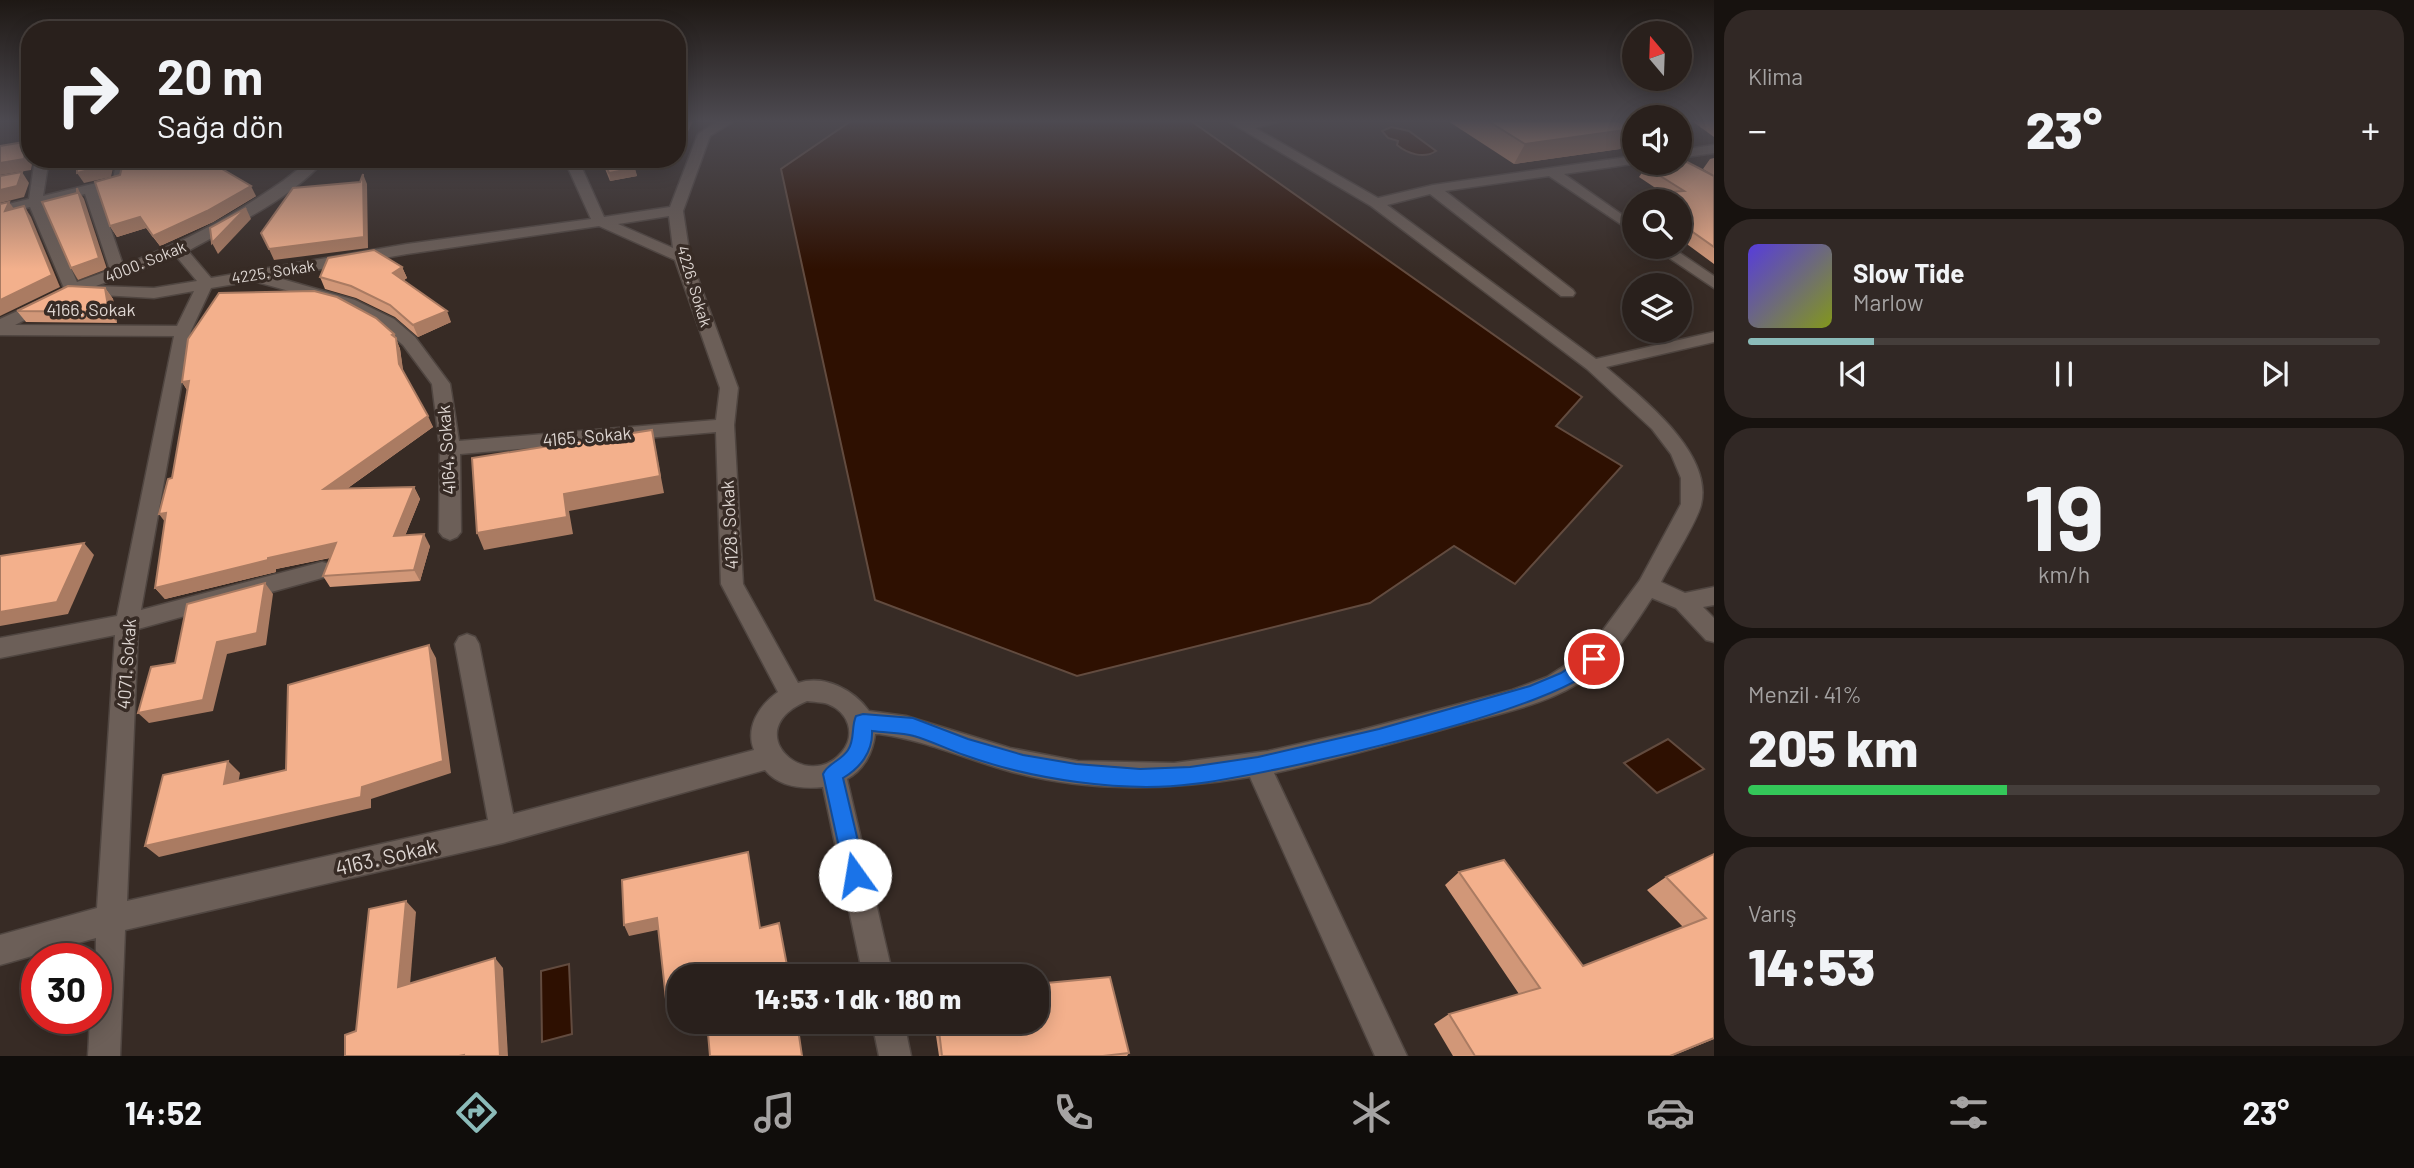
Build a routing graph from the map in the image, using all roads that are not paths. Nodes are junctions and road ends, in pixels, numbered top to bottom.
1 (35, 170) edge
2 (122, 170) edge
3 (307, 170) edge
4 (576, 170) edge
5 (691, 170) edge
6 (1320, 170) edge
7 (1555, 170) edge
8 (1550, 171) junction
9 (90, 189) junction
10 (1433, 189) junction
11 (1376, 202) junction
12 (34, 203) junction
13 (0, 210) edge
14 (676, 211) junction
15 (599, 221) junction
16 (1622, 221) edge
17 (179, 250) junction
18 (682, 257) junction
19 (1679, 259) edge
20 (118, 271) junction
21 (253, 275) junction
22 (206, 282) junction
23 (1714, 283) edge
24 (72, 290) junction
25 (1567, 293) dead end
26 (0, 328) edge
27 (183, 331) junction
28 (1714, 337) edge
29 (1593, 365) junction
30 (724, 425) junction
31 (450, 448) junction
32 (450, 532) dead end
33 (322, 570) edge
34 (1648, 586) junction
35 (1714, 596) edge
36 (1684, 602) junction
37 (127, 623) junction
38 (1714, 633) edge
39 (467, 644) dead end
40 (0, 648) edge
41 (792, 695) junction
42 (863, 722) junction
43 (770, 757) junction
44 (1258, 766) junction
45 (833, 774) junction
46 (503, 830) junction
47 (110, 919) junction
48 (0, 950) edge
49 (875, 964) edge
50 (890, 1034) edge
51 (104, 1056) edge
52 (895, 1056) edge
53 (1391, 1056) edge

1 - 12 street
2 - 9 street
3 - 17 street, 4000. Sokak
4 - 15 street
5 - 14 street, 4226. Sokak
6 - 11 street
7 - 8 street
8 - 10 street
8 - 16 street
9 - 12 street
9 - 20 street
10 - 11 street
10 - 25 street
11 - 29 street
12 - 13 street
12 - 24 street
14 - 15 street, 4225. Sokak
14 - 18 street, 4226. Sokak
15 - 18 street
15 - 21 street, 4225. Sokak
17 - 20 street, 4000. Sokak
17 - 22 street
18 - 30 street, 4226. Sokak
19 - 23 street
20 - 24 street, 4000. Sokak
21 - 22 street, 4225. Sokak
21 - 31 street, 4164. Sokak
22 - 24 street, 4225. Sokak
22 - 27 street, 4071. Sokak
24 - 26 street, 4000. Sokak
26 - 27 street, 4166. Sokak
27 - 37 street, 4071. Sokak
28 - 29 street
29 - 34 street
30 - 31 street, 4165. Sokak
30 - 41 street, 4128. Sokak
31 - 32 street, 4164. Sokak
33 - 37 street
34 - 36 street
34 - 44 street
35 - 36 street
36 - 38 street
37 - 40 street
37 - 47 street, 4071. Sokak
39 - 46 street
41 - 42 street
41 - 43 street
42 - 44 street
42 - 45 street
43 - 45 street
43 - 46 street, 4163. Sokak
44 - 53 street
45 - 49 street
46 - 47 street, 4163. Sokak
47 - 48 street, 4163. Sokak
47 - 51 street, 4071. Sokak
50 - 52 street

